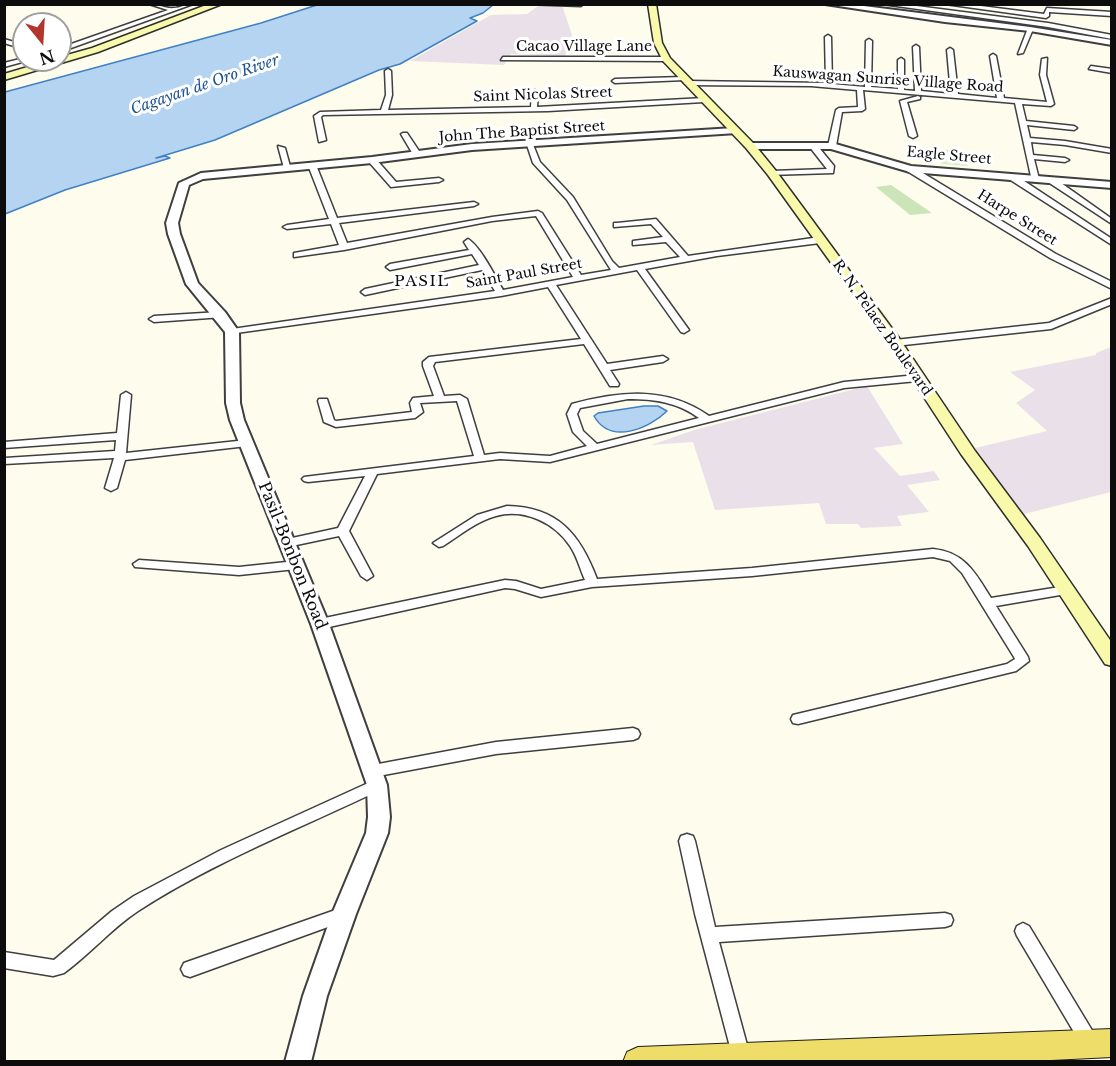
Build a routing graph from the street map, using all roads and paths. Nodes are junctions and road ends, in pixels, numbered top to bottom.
1 (151, 4) edge
2 (191, 4) edge
3 (218, 4) edge
4 (526, 4) edge
5 (581, 4) edge
6 (652, 4) edge
7 (828, 4) edge
8 (884, 4) edge
9 (947, 4) edge
10 (896, 5) edge
11 (175, 10) junction
12 (1012, 12) junction
13 (1083, 12) junction
14 (1112, 14) edge
15 (1046, 16) junction
16 (1011, 24) junction
17 (1048, 25) junction
18 (1030, 28) junction
19 (1080, 33) junction
20 (828, 36) dead end
21 (1112, 37) edge
22 (869, 40) dead end
23 (1112, 43) edge
24 (72, 46) edge
25 (916, 47) dead end
26 (950, 50) dead end
27 (1020, 53) dead end
28 (993, 56) dead end
29 (502, 59) dead end
30 (666, 59) junction
31 (1045, 59) dead end
32 (901, 60) dead end
33 (1091, 68) dead end
34 (388, 71) dead end
35 (1112, 71) edge
36 (4, 77) edge
37 (615, 81) dead end
38 (685, 81) junction
39 (829, 86) junction
40 (864, 88) junction
41 (535, 92) dead end
42 (901, 92) junction
43 (918, 93) junction
44 (931, 94) junction
45 (955, 96) junction
46 (1000, 99) junction
47 (704, 100) junction
48 (1019, 104) junction
49 (534, 109) junction
50 (1042, 109) dead end
51 (384, 112) junction
52 (1023, 123) junction
53 (1074, 128) dead end
54 (734, 131) junction
55 (405, 134) dead end
56 (913, 136) dead end
57 (322, 140) dead end
58 (1027, 140) junction
59 (529, 144) junction
60 (750, 146) junction
61 (813, 146) junction
62 (832, 146) junction
63 (281, 148) dead end
64 (1112, 151) edge
65 (417, 154) junction
66 (1030, 157) junction
67 (372, 160) junction
68 (1065, 160) dead end
69 (312, 165) junction
70 (288, 168) junction
71 (910, 169) junction
72 (772, 173) junction
73 (1012, 177) junction
74 (1035, 179) junction
75 (439, 180) dead end
76 (1051, 180) junction
77 (1112, 185) edge
78 (474, 204) dead end
79 (335, 222) junction
80 (1112, 222) edge
81 (616, 225) dead end
82 (287, 227) dead end
83 (668, 239) junction
84 (820, 240) junction
85 (468, 242) dead end
86 (636, 243) dead end
87 (1112, 243) edge
88 (344, 247) junction
89 (475, 251) junction
90 (297, 255) dead end
91 (686, 259) junction
92 (390, 267) dead end
93 (484, 267) junction
94 (639, 267) junction
95 (617, 271) junction
96 (579, 279) junction
97 (551, 284) junction
98 (1112, 286) edge
99 (365, 292) dead end
100 (501, 293) junction
101 (1112, 301) edge
102 (220, 315) junction
103 (154, 319) dead end
104 (684, 330) dead end
105 (232, 332) junction
106 (587, 341) junction
107 (895, 343) junction
108 (663, 359) dead end
109 (603, 368) junction
110 (918, 378) junction
111 (614, 384) dead end
112 (126, 395) dead end
113 (440, 398) junction
114 (323, 401) dead end
115 (708, 420) junction
116 (123, 436) junction
117 (247, 443) junction
118 (4, 445) edge
119 (594, 447) junction
120 (120, 455) junction
121 (480, 458) junction
122 (5, 461) edge
123 (372, 472) junction
124 (308, 479) dead end
125 (111, 488) dead end
126 (343, 531) junction
127 (287, 543) junction
128 (439, 543) dead end
129 (139, 564) dead end
130 (296, 565) junction
131 (367, 576) dead end
132 (592, 583) junction
133 (1066, 590) junction
134 (989, 603) junction
135 (320, 624) junction
136 (1112, 659) edge
137 (798, 719) dead end
138 (633, 734) dead end
139 (375, 778) junction
140 (687, 842) dead end
141 (344, 914) junction
142 (945, 920) dead end
143 (1023, 932) dead end
144 (710, 935) junction
145 (4, 960) edge
146 (190, 969) dead end
147 (1101, 1043) edge
148 (1043, 1054) edge
149 (741, 1056) junction
150 (298, 1062) edge
151 (638, 1062) edge

1 - 11 street
2 - 11 street
3 - 36 main road
4 - 5 street
6 - 30 main road, R. N. Pelaez Boulevard
7 - 16 street
8 - 10 street
9 - 12 street
10 - 16 street
11 - 24 street
12 - 15 street
12 - 16 street
13 - 14 street
13 - 15 street
13 - 19 street
15 - 17 street
16 - 17 street
16 - 18 street
17 - 19 street
18 - 23 street
18 - 27 street
19 - 21 street
20 - 39 street
22 - 40 street
25 - 43 street
26 - 45 street
28 - 46 street
29 - 30 street, Cacao Village Lane
30 - 38 main road, R. N. Pelaez Boulevard
31 - 48 street, Kauswagan Sunrise Village Road
32 - 42 street
33 - 35 street
34 - 51 street
37 - 38 street, Kauswagan Sunrise Village Road
38 - 39 street, Kauswagan Sunrise Village Road
38 - 47 main road, R. N. Pelaez Boulevard
39 - 40 street, Kauswagan Sunrise Village Road
40 - 42 street, Kauswagan Sunrise Village Road
40 - 62 street
41 - 49 street
42 - 43 street, Kauswagan Sunrise Village Road
43 - 44 street, Kauswagan Sunrise Village Road
44 - 45 street, Kauswagan Sunrise Village Road
44 - 56 street
45 - 46 street, Kauswagan Sunrise Village Road
46 - 48 street, Kauswagan Sunrise Village Road
47 - 49 street, Saint Nicolas Street
47 - 54 main road, R. N. Pelaez Boulevard
48 - 50 street
48 - 52 street
49 - 51 street, Saint Nicolas Street
51 - 57 street, Saint Nicolas Street
52 - 53 street
52 - 58 street
54 - 59 street, John The Baptist Street
54 - 60 main road, R. N. Pelaez Boulevard
55 - 65 street
58 - 64 street
58 - 66 street
59 - 65 street, John The Baptist Street
59 - 95 street
60 - 61 street, Eagle Street
60 - 72 main road, R. N. Pelaez Boulevard
61 - 62 street, Eagle Street
61 - 72 street
62 - 71 street, Eagle Street
63 - 70 street
65 - 67 street, John The Baptist Street
66 - 68 street
66 - 74 street
67 - 69 street, John The Baptist Street
67 - 75 street
69 - 70 street
69 - 79 street
70 - 102 street
71 - 73 street, Eagle Street
71 - 98 street, Harpe Street
72 - 84 main road, R. N. Pelaez Boulevard
73 - 74 street, Eagle Street
73 - 87 street
74 - 76 street, Eagle Street
76 - 77 street, Eagle Street
76 - 80 street
78 - 79 street
79 - 82 street
79 - 88 street
81 - 83 street
83 - 86 street
83 - 91 street
84 - 91 street, Saint Paul Street
84 - 107 main road, R. N. Pelaez Boulevard
85 - 89 street
88 - 90 street
88 - 96 street
89 - 92 street
89 - 93 street
91 - 94 street, Saint Paul Street
93 - 99 street
93 - 100 street
94 - 95 street, Saint Paul Street
94 - 104 street
95 - 96 street, Saint Paul Street
96 - 97 street, Saint Paul Street
97 - 100 street, Saint Paul Street
97 - 106 street
100 - 105 street, Saint Paul Street
101 - 107 street
102 - 103 street
102 - 105 street
105 - 117 street, Pasil-Bonbon Road
106 - 109 street
106 - 113 street
107 - 110 main road, R. N. Pelaez Boulevard
108 - 109 street
109 - 111 street
110 - 115 street
110 - 133 main road, R. N. Pelaez Boulevard
112 - 116 street
113 - 114 street
113 - 121 street
115 - 119 street
115 - 119 street
116 - 118 street
116 - 120 street
117 - 120 street
117 - 127 street, Pasil-Bonbon Road
119 - 121 street
120 - 122 street
120 - 125 street
121 - 123 street
123 - 124 street
123 - 126 street
126 - 127 street
126 - 131 street
127 - 130 street, Pasil-Bonbon Road
128 - 132 street
129 - 130 street
130 - 135 street, Pasil-Bonbon Road
132 - 134 street
132 - 135 street
133 - 134 street
133 - 136 main road, R. N. Pelaez Boulevard
134 - 137 street
135 - 139 street, Pasil-Bonbon Road
138 - 139 street
139 - 141 street, Pasil-Bonbon Road
139 - 145 street
140 - 144 street
141 - 146 street
141 - 150 street, Pasil-Bonbon Road
142 - 144 street
143 - 147 street
144 - 149 street
147 - 148 main road
148 - 149 main road
149 - 151 main road

